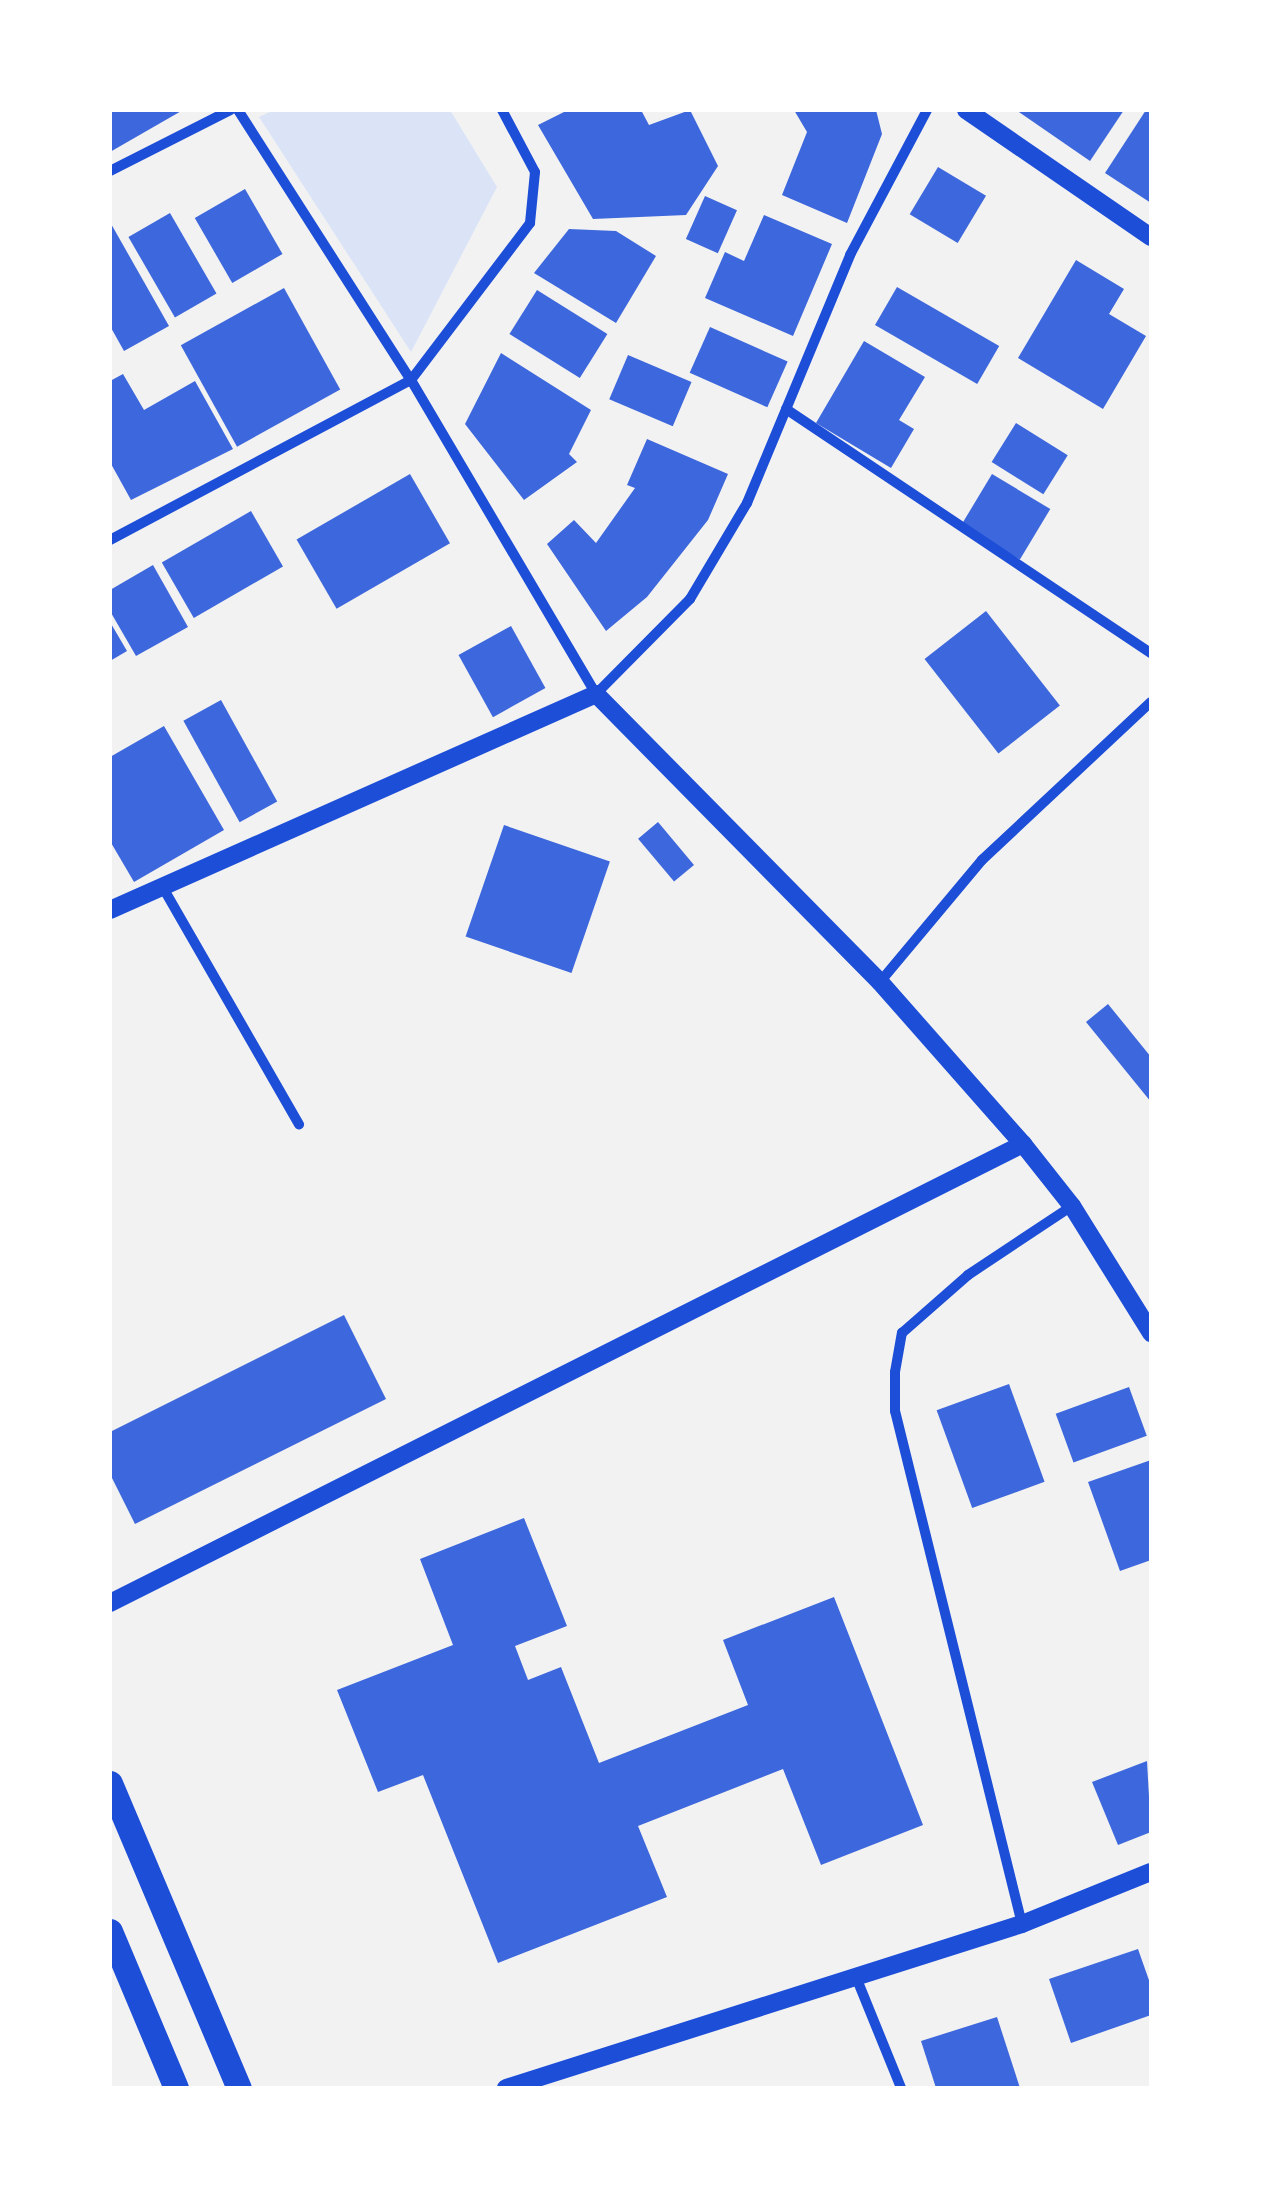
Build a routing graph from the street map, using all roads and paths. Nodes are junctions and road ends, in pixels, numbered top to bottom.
1 (230, 110) edge
2 (238, 110) edge
3 (502, 110) edge
4 (926, 110) edge
5 (966, 110) edge
6 (110, 171) edge
7 (1151, 237) edge
8 (411, 380) junction
9 (786, 408) junction
10 (110, 540) edge
11 (1151, 654) edge
12 (596, 694) junction
13 (1151, 702) edge
14 (162, 886) junction
15 (110, 910) edge
16 (880, 982) junction
17 (300, 1124) dead end
18 (1023, 1144) junction
19 (1072, 1206) junction
20 (1151, 1333) edge
21 (110, 1603) edge
22 (110, 1783) edge
23 (1151, 1872) edge
24 (1022, 1924) junction
25 (110, 1930) edge
26 (856, 1977) junction
27 (176, 2088) edge
28 (239, 2088) edge
29 (506, 2088) edge
30 (901, 2088) edge

1 - 6 street
2 - 8 street
3 - 8 street
4 - 9 street
5 - 7 street
8 - 10 street
8 - 12 street
9 - 11 street
9 - 12 street
12 - 14 street
12 - 16 street
13 - 16 street
14 - 15 street
14 - 17 street
16 - 18 street
18 - 19 street
18 - 21 street
19 - 20 street
19 - 24 street
22 - 28 main road
23 - 24 street
24 - 26 street
25 - 27 main road
26 - 29 street
26 - 30 street

